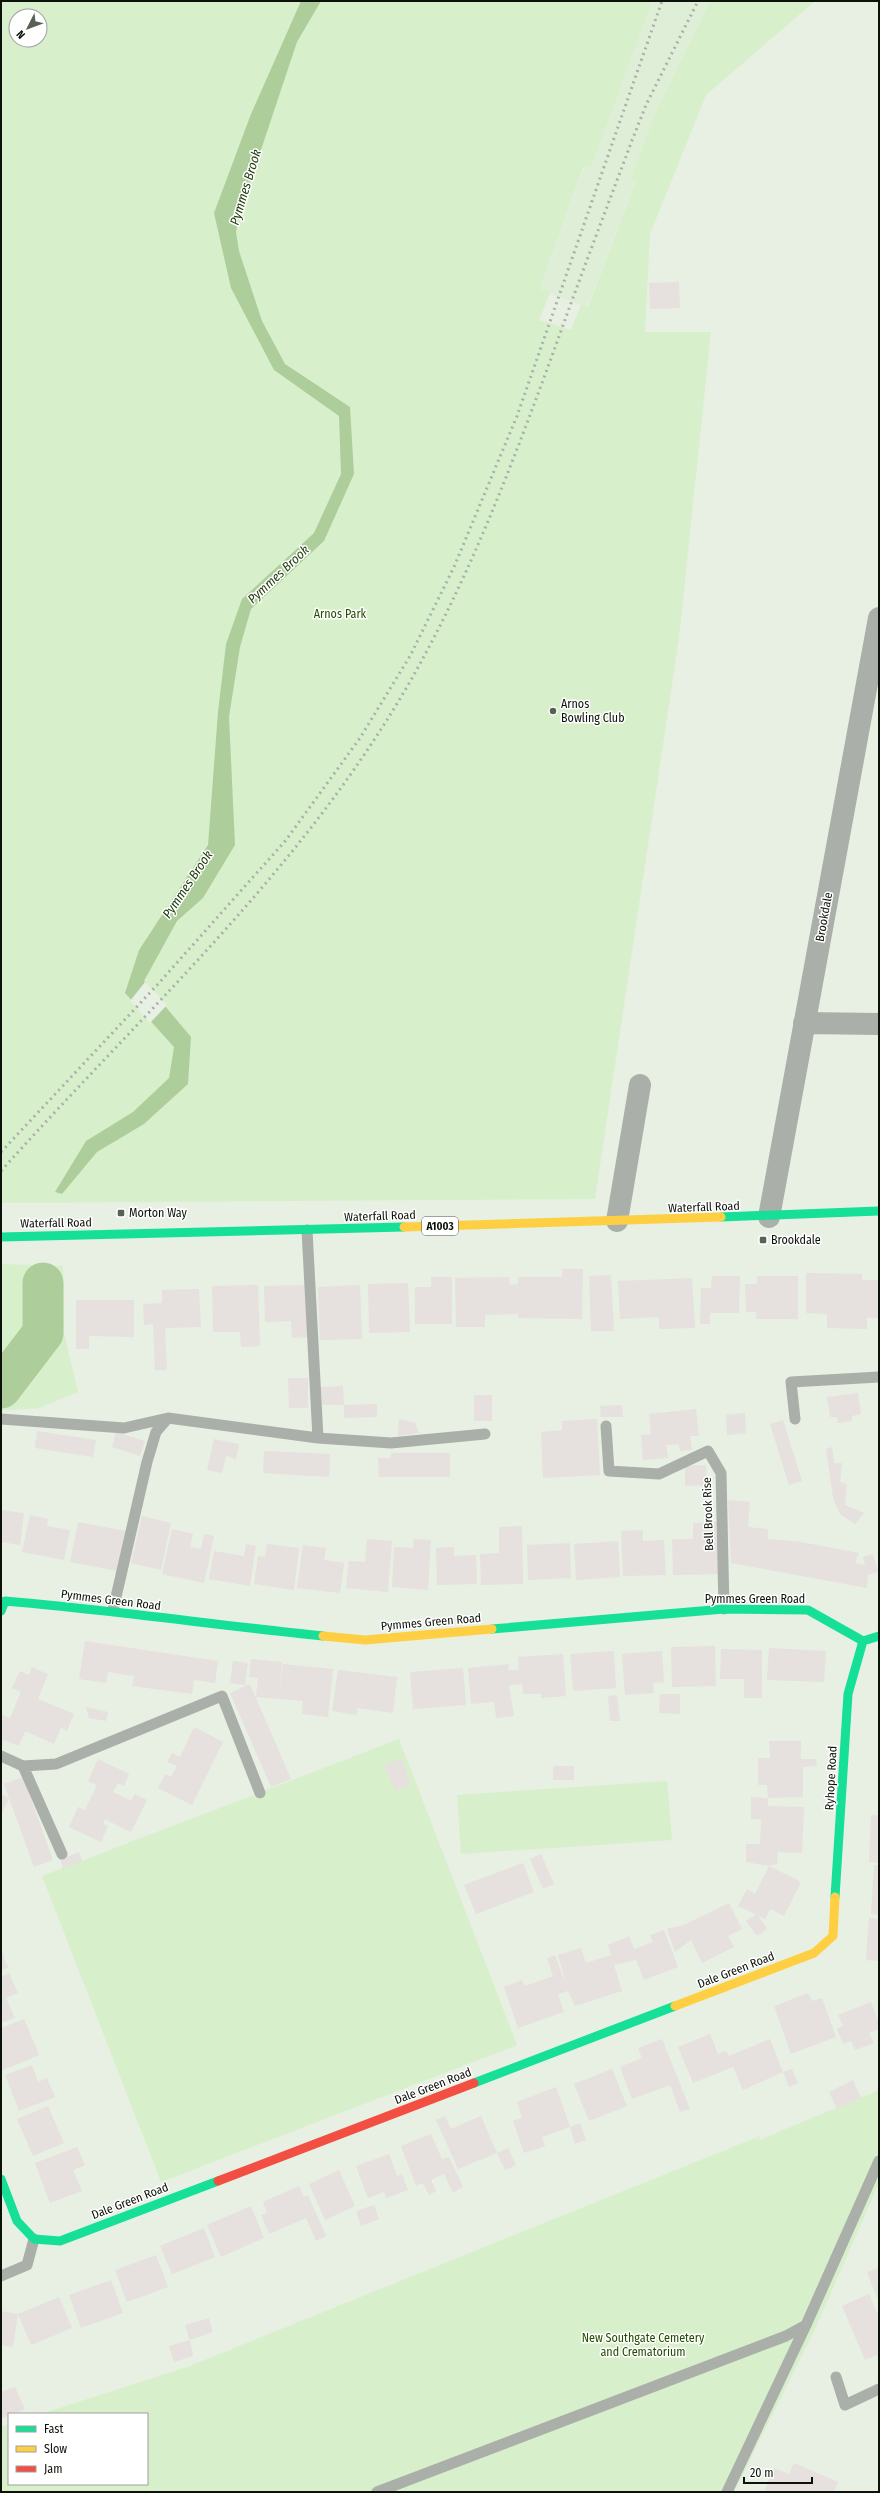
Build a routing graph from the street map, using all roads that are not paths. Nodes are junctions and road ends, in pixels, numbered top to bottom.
1 (879, 618) edge
2 (804, 1023) junction
3 (879, 1024) edge
4 (640, 1085) dead end
5 (879, 1211) edge
6 (769, 1217) junction
7 (617, 1221) junction
8 (307, 1230) junction
9 (1, 1236) edge
10 (879, 1377) edge
11 (168, 1418) junction
12 (795, 1419) dead end
13 (1, 1420) edge
14 (606, 1426) dead end
15 (485, 1434) dead end
16 (318, 1438) junction
17 (2, 1604) edge
18 (724, 1609) junction
19 (113, 1610) junction
20 (879, 1636) edge
21 (863, 1641) junction
22 (1, 1756) edge
23 (23, 1766) junction
24 (260, 1793) dead end
25 (62, 1854) dead end
26 (833, 1936) joint
27 (879, 2162) edge
28 (1, 2179) edge
29 (34, 2239) junction
30 (1, 2276) edge
31 (806, 2325) junction
32 (836, 2377) dead end
33 (879, 2389) edge
34 (378, 2492) edge
35 (727, 2492) edge

1 - 2 street, Brookdale
2 - 3 street
2 - 6 street, Brookdale
4 - 7 street
5 - 6 street, Waterfall Road / A1003
6 - 7 street, Waterfall Road / A1003
7 - 8 street, Waterfall Road / A1003
8 - 9 street, Waterfall Road / A1003
8 - 16 lane
10 - 12 lane
11 - 13 lane
11 - 16 lane
11 - 19 lane
14 - 18 lane, Bell Brook Rise
15 - 16 lane
17 - 19 street, Pymmes Green Road
18 - 19 street, Pymmes Green Road
18 - 21 street, Pymmes Green Road
20 - 21 street
21 - 26 street, Ryhope Road
22 - 23 lane
23 - 24 lane
23 - 25 lane
26 - 29 street, Dale Green Road
27 - 31 lane
28 - 29 street
29 - 30 lane
31 - 34 lane
31 - 35 lane
32 - 33 lane

